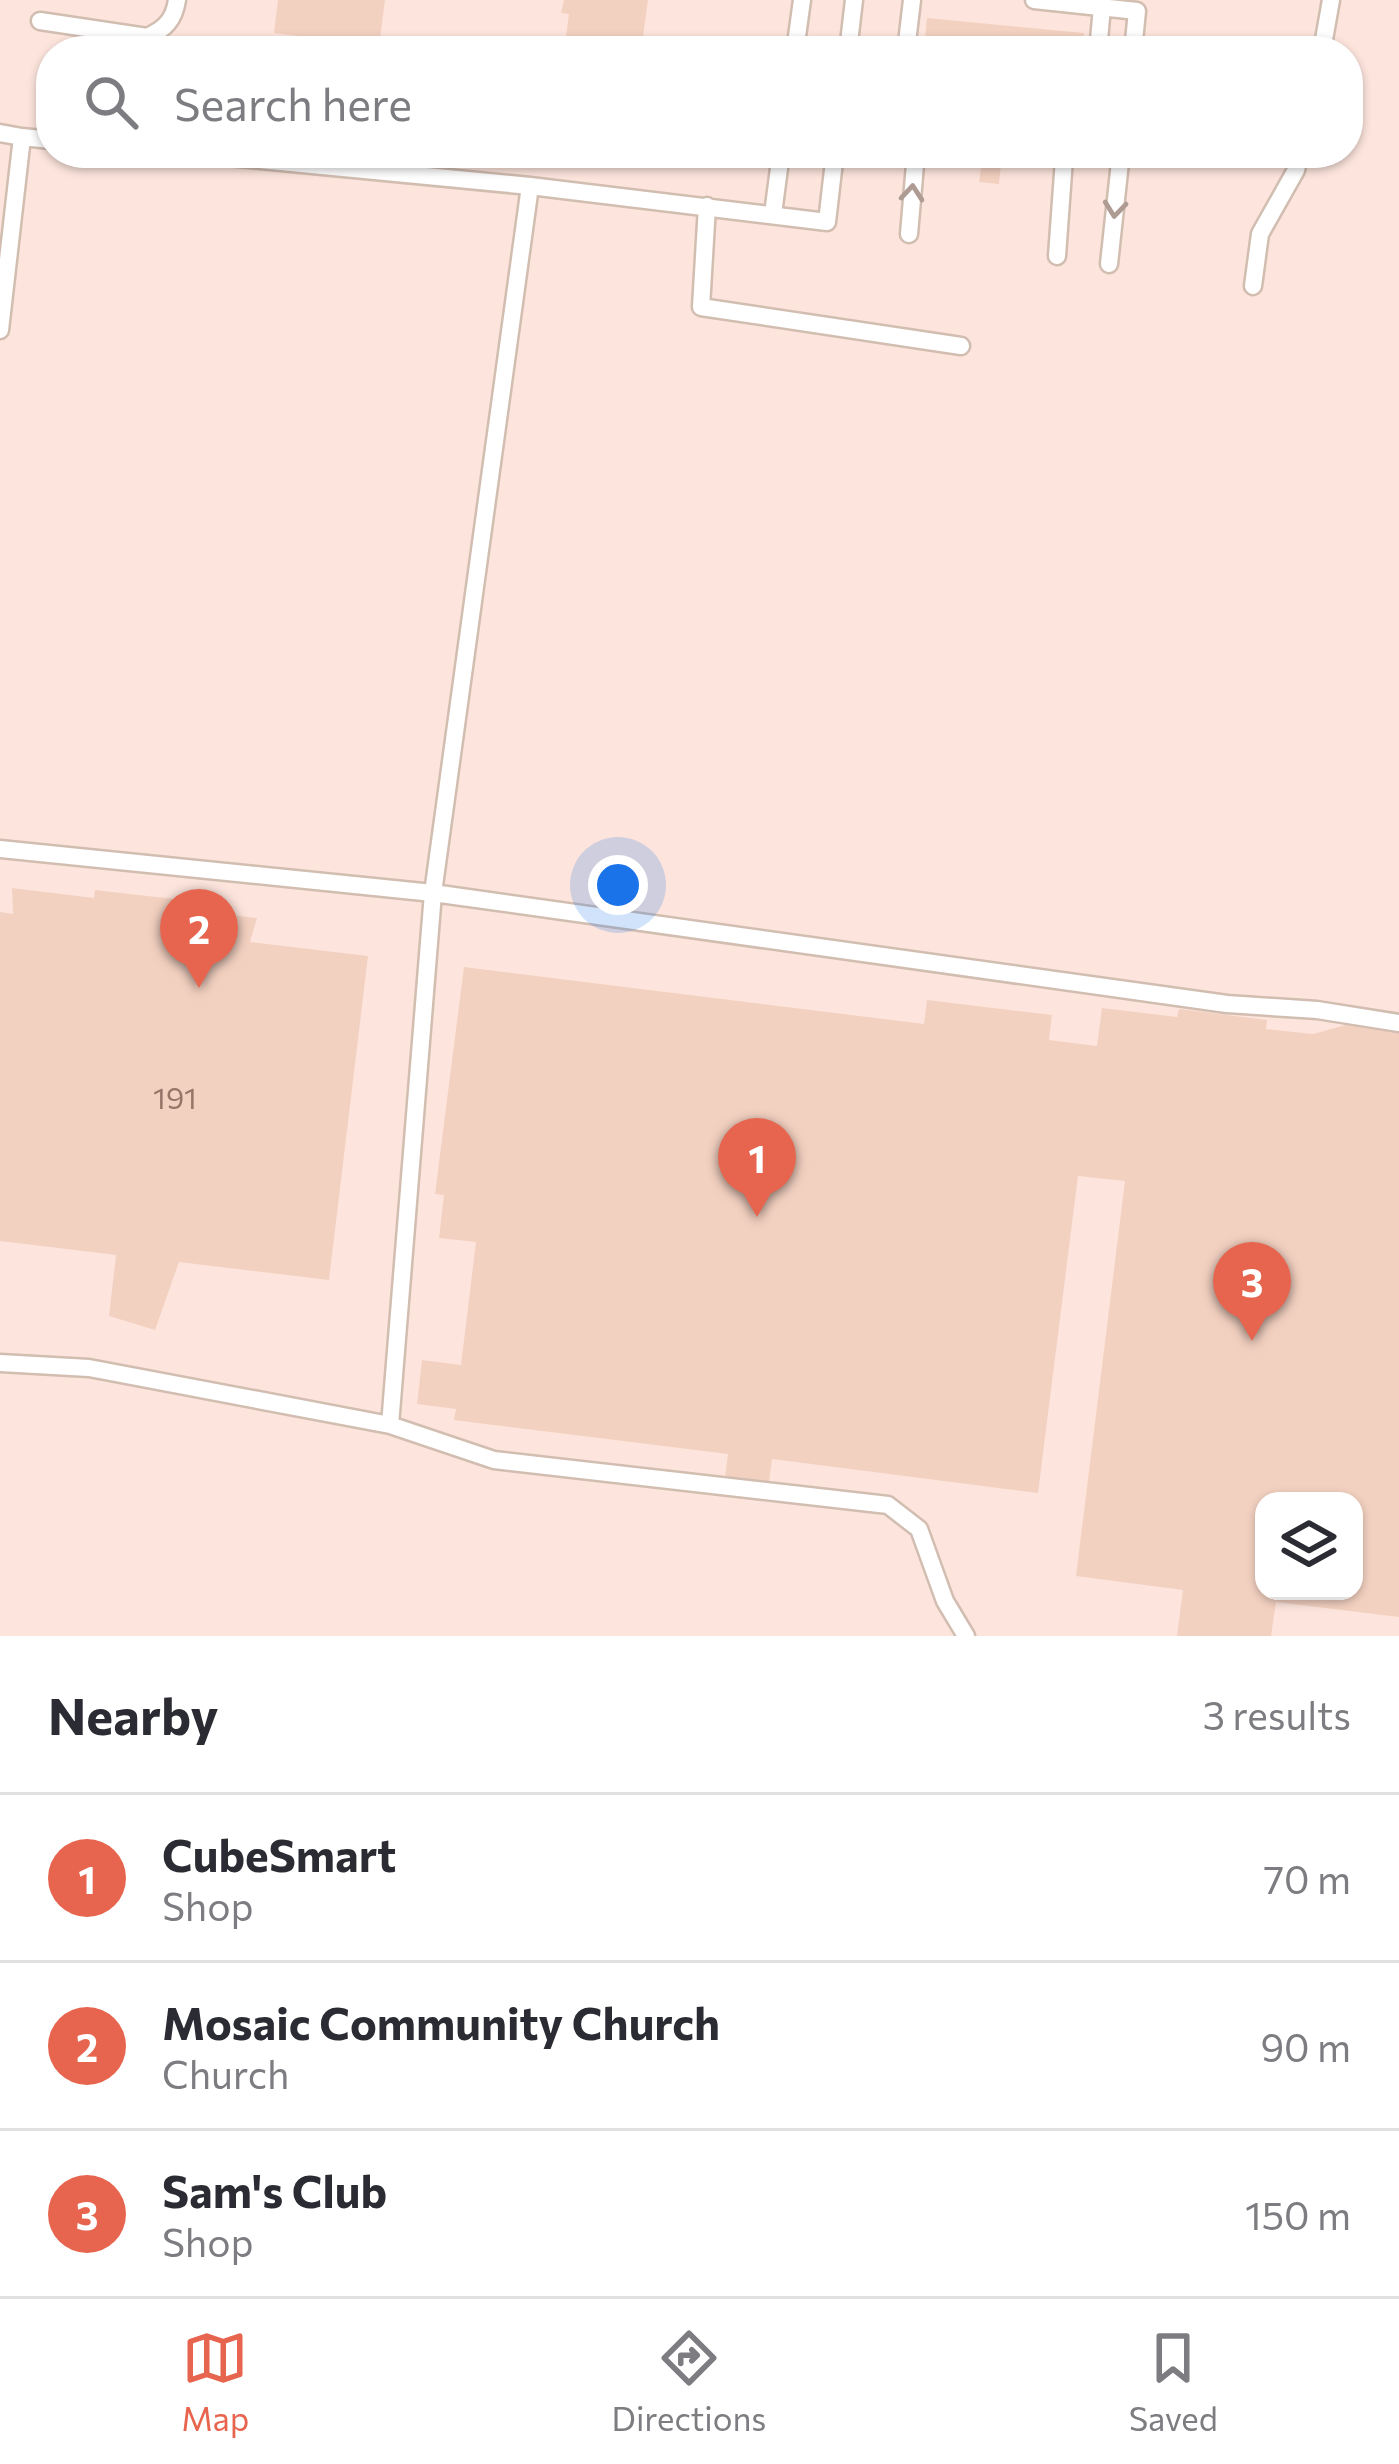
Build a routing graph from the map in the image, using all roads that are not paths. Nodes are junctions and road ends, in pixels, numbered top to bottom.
1 (177, 0) edge
2 (802, 0) edge
3 (854, 0) edge
4 (912, 0) edge
5 (1034, 0) edge
6 (1331, 0) edge
7 (1102, 7) junction
8 (40, 21) dead end
9 (134, 36) edge
10 (152, 36) edge
11 (797, 36) edge
12 (850, 36) edge
13 (908, 36) edge
14 (1099, 36) edge
15 (1134, 36) edge
16 (1325, 36) edge
17 (0, 133) edge
18 (22, 137) junction
19 (36, 138) edge
20 (343, 168) edge
21 (779, 168) edge
22 (834, 168) edge
23 (915, 168) edge
24 (1063, 168) edge
25 (1119, 168) edge
26 (1296, 168) edge
27 (530, 186) junction
28 (707, 206) junction
29 (773, 214) junction
30 (908, 234) dead end
31 (1057, 256) dead end
32 (1109, 264) dead end
33 (1253, 286) dead end
34 (0, 330) edge
35 (961, 346) dead end
36 (0, 849) edge
37 (433, 892) junction
38 (1399, 1023) edge
39 (0, 1363) edge
40 (390, 1425) junction
41 (966, 1636) edge

1 - 10 lane
2 - 11 lane
3 - 12 lane
4 - 13 lane
5 - 7 lane
6 - 16 lane
7 - 14 lane
7 - 15 lane
8 - 9 lane
17 - 18 lane
18 - 19 lane
18 - 34 lane
20 - 27 lane
21 - 29 lane
22 - 29 lane
30 -> 23 lane
24 - 31 lane
25 -> 32 lane
26 - 33 lane
27 - 28 lane
27 - 37 lane
28 - 29 lane
28 - 35 lane
36 - 37 lane
37 - 38 lane
37 - 40 lane
39 - 40 lane
40 - 41 lane

